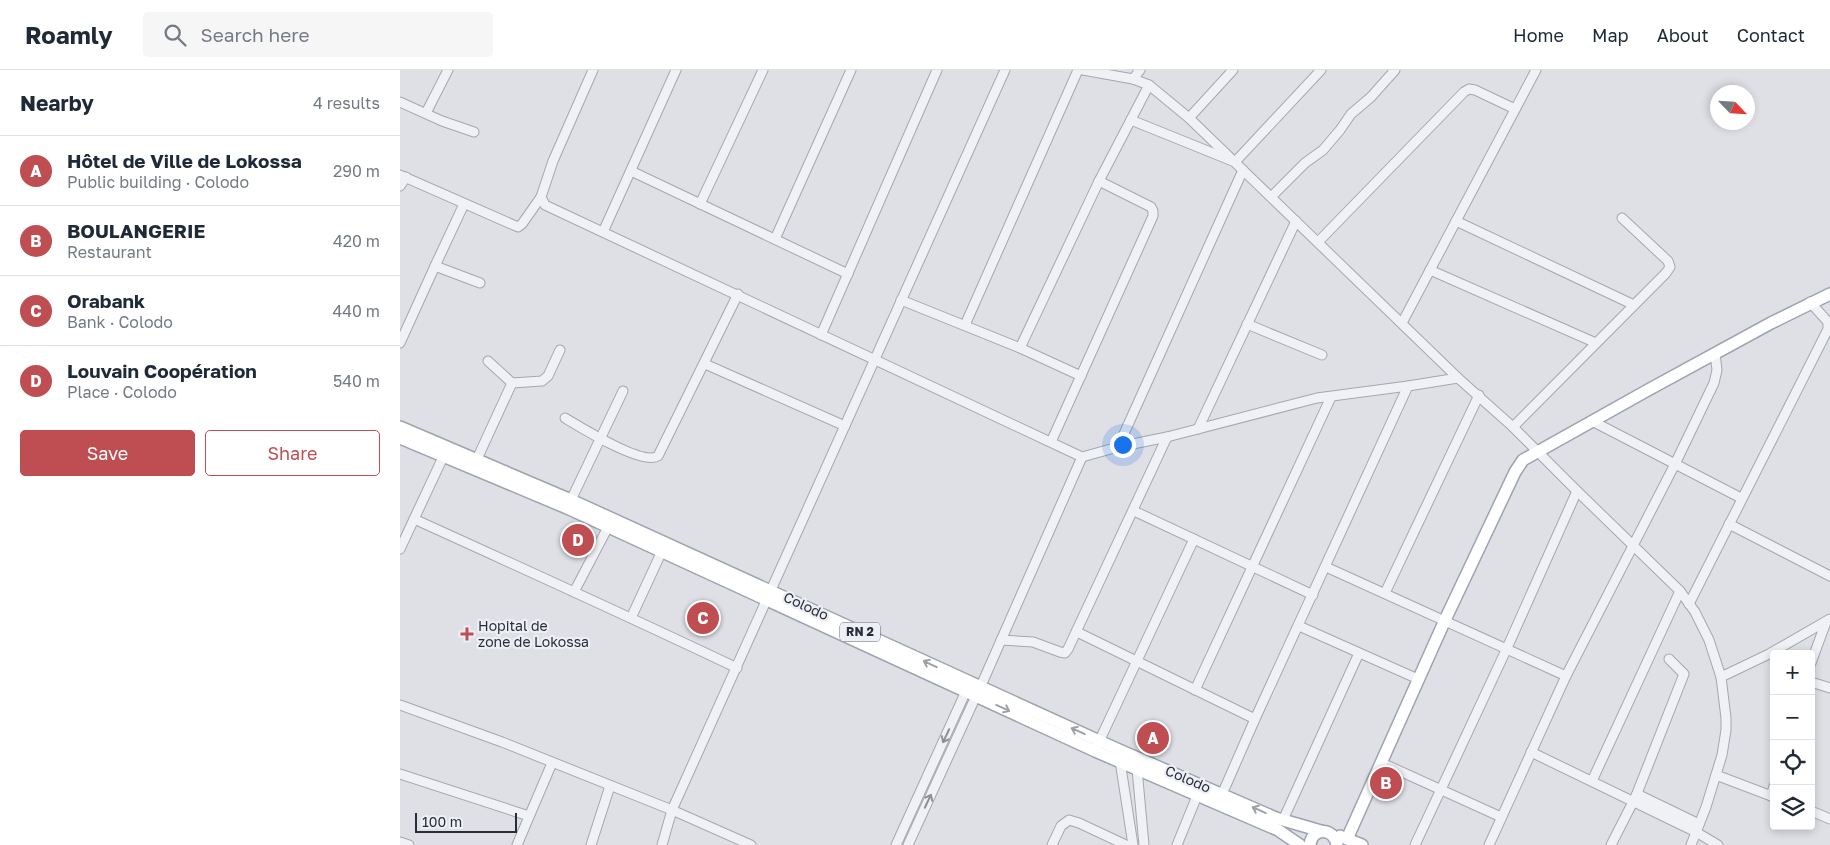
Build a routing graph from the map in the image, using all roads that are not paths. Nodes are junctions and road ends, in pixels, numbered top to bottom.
1 (448, 70) edge
2 (593, 70) edge
3 (676, 70) edge
4 (763, 70) edge
5 (851, 70) edge
6 (937, 70) edge
7 (1005, 70) edge
8 (1078, 70) edge
9 (1083, 70) edge
10 (1140, 70) edge
11 (1233, 70) edge
12 (1321, 70) edge
13 (1395, 70) edge
14 (1536, 70) edge
15 (1133, 79) junction
16 (1149, 85) junction
17 (400, 102) edge
18 (1515, 109) junction
19 (426, 113) junction
20 (1190, 118) junction
21 (1131, 120) junction
22 (474, 132) dead end
23 (1235, 162) junction
24 (1244, 170) junction
25 (631, 171) junction
26 (403, 176) edge
27 (1099, 181) junction
28 (400, 186) edge
29 (541, 197) junction
30 (1271, 197) junction
31 (464, 204) junction
32 (700, 204) junction
33 (1622, 218) dead end
34 (1296, 220) junction
35 (1456, 221) junction
36 (603, 232) junction
37 (774, 239) junction
38 (1318, 242) junction
39 (435, 266) junction
40 (1430, 270) junction
41 (848, 274) junction
42 (480, 283) dead end
43 (738, 294) junction
44 (1830, 294) edge
45 (902, 300) junction
46 (1810, 302) junction
47 (1634, 305) junction
48 (1402, 323) junction
49 (1247, 324) junction
50 (965, 325) junction
51 (821, 335) junction
52 (400, 343) edge
53 (1596, 343) junction
54 (1020, 348) junction
55 (560, 350) dead end
56 (1715, 354) junction
57 (1322, 355) dead end
58 (874, 360) junction
59 (488, 361) dead end
60 (705, 364) junction
61 (1081, 376) junction
62 (1458, 378) junction
63 (512, 383) junction
64 (1408, 386) junction
65 (623, 391) dead end
66 (1478, 395) junction
67 (1331, 397) junction
68 (565, 418) dead end
69 (1592, 421) junction
70 (845, 426) junction
71 (1512, 427) junction
72 (400, 428) edge
73 (1198, 429) junction
74 (1167, 437) junction
75 (400, 438) edge
76 (600, 439) junction
77 (1052, 442) junction
78 (1118, 447) junction
79 (1537, 452) junction
80 (444, 455) junction
81 (1082, 457) junction
82 (477, 460) junction
83 (1675, 464) junction
84 (1577, 491) junction
85 (1741, 498) junction
86 (571, 500) junction
87 (1134, 511) junction
88 (414, 519) junction
89 (1728, 524) junction
90 (608, 527) junction
91 (1194, 540) junction
92 (1632, 545) junction
93 (400, 549) edge
94 (662, 551) junction
95 (1253, 567) junction
96 (1326, 567) junction
97 (1830, 576) edge
98 (1680, 591) junction
99 (574, 592) junction
100 (1386, 593) junction
101 (770, 595) junction
102 (1312, 595) junction
103 (1689, 604) junction
104 (631, 618) junction
105 (1445, 620) junction
106 (1828, 621) edge
107 (1299, 626) junction
108 (1076, 632) junction
109 (1000, 640) junction
110 (1507, 648) junction
111 (1359, 653) junction
112 (1815, 653) edge
113 (1668, 660) dead end
114 (1137, 661) junction
115 (737, 668) junction
116 (1566, 676) junction
117 (1721, 677) junction
118 (1418, 679) junction
119 (1815, 683) edge
120 (1830, 688) edge
121 (1195, 690) junction
122 (974, 692) junction
123 (400, 705) edge
124 (1254, 719) junction
125 (1097, 746) junction
126 (1531, 752) junction
127 (1120, 761) junction
128 (552, 763) junction
129 (1382, 763) junction
130 (1137, 769) junction
131 (400, 774) edge
132 (1716, 775) junction
133 (1592, 781) junction
134 (610, 786) junction
135 (1442, 790) junction
136 (1197, 796) junction
137 (1770, 796) edge
138 (1220, 799) junction
139 (1634, 801) junction
140 (672, 810) junction
141 (1815, 813) edge
142 (529, 816) junction
143 (1501, 817) junction
144 (1830, 819) edge
145 (1283, 820) junction
146 (1698, 828) junction
147 (1325, 832) junction
148 (732, 841) edge
149 (400, 842) edge
150 (1342, 842) edge
151 (409, 845) edge
152 (517, 845) edge
153 (591, 845) edge
154 (662, 845) edge
155 (751, 845) edge
156 (896, 845) edge
157 (908, 845) edge
158 (1052, 845) edge
159 (1126, 845) edge
160 (1133, 845) edge
161 (1144, 845) edge
162 (1177, 845) edge
163 (1300, 845) edge
164 (1310, 845) edge
165 (1362, 845) edge
166 (1415, 845) edge
167 (1489, 845) edge
168 (1611, 845) edge
169 (1691, 845) edge
170 (1718, 845) edge

1 - 19 street
2 - 29 street
3 - 25 street
4 - 32 street
5 - 37 street
6 - 41 street
7 - 45 street
8 - 50 street
9 - 15 street
10 - 15 street
11 - 20 street
12 - 23 street
13 - 30 street
14 - 18 street
15 - 16 street
16 - 20 street
16 - 21 street
17 - 19 street
18 - 35 street
18 - 38 street
19 - 22 street
20 - 23 street
21 - 23 street
21 - 27 street
23 - 24 street
24 - 30 street
24 - 78 street
25 - 32 street
25 - 36 street
26 - 28 street
26 - 31 street
27 - 54 street
27 - 61 street
29 - 31 street
29 - 36 street
30 - 34 street
31 - 39 street
32 - 37 street
33 - 47 street
34 - 38 street
34 - 49 street
35 - 40 street
35 - 47 street
36 - 43 street
37 - 41 street
38 - 48 street
39 - 42 street
39 - 52 street
40 - 48 street
40 - 53 street
41 - 51 street
43 - 51 street
43 - 60 street
44 - 46 main road
45 - 50 street
45 - 58 street
46 - 56 main road
46 - 85 street
47 - 53 street
48 - 62 street
49 - 57 street
49 - 73 street
50 - 54 street
51 - 58 street
53 - 71 street
54 - 61 street
55 - 63 street
56 - 69 main road
56 - 83 street
58 - 70 street
58 - 77 street
59 - 63 street
60 - 70 street
60 - 76 street
61 - 77 street
62 - 64 street
62 - 66 street
63 - 82 street
64 - 67 street
64 - 96 street
65 - 76 street
66 - 71 street
66 - 100 street
67 - 73 street
67 - 95 street
68 - 76 street
69 - 79 main road
69 - 83 street
70 - 101 street
71 - 79 street
72 - 82 main road, Colodo / RN 2
73 - 74 street
74 - 78 street
74 - 87 street
75 - 80 main road, Colodo / RN 2
76 - 86 street
77 - 81 street
78 - 81 street
79 - 84 street
79 - 105 main road
80 - 88 street
80 - 90 main road, Colodo / RN 2
81 - 109 street
82 - 86 main road, Colodo / RN 2
83 - 85 street
83 - 92 street
84 - 92 street
84 - 110 street
85 - 89 street
86 - 101 main road, Colodo / RN 2
87 - 91 street
87 - 108 street
88 - 93 street
88 - 99 street
89 - 97 street
89 - 103 street
90 - 94 main road, Colodo / RN 2
90 - 99 street
91 - 95 street
91 - 114 street
92 - 98 street
92 - 116 street
94 - 101 main road, Colodo / RN 2
94 - 104 street
95 - 102 street
95 - 121 street
96 - 100 street
96 - 102 street
98 - 103 street
98 - 133 street
99 - 104 street
100 - 105 street
101 - 115 street
101 - 122 main road, Colodo / RN 2
102 - 107 street
103 - 117 street
104 - 115 street
105 - 110 street
105 - 118 main road
106 - 112 street
106 - 117 street
107 - 111 street
107 - 124 street
108 - 109 street
108 - 114 street
109 - 122 street
110 - 116 street
110 - 135 street
111 - 118 street
111 - 145 street
113 - 139 street
114 - 121 street
114 - 125 street
115 - 140 street
116 - 126 street
117 - 132 street
118 - 129 main road
119 - 120 street
121 - 124 street
122 - 125 main road, Colodo / RN 2
122 -> 156 street
157 -> 122 street
123 - 128 street
124 - 138 street
125 - 127 main road, Colodo / RN 2
125 - 138 main road, Colodo / RN 2
126 - 133 street
126 - 143 street
127 - 130 main road, Colodo / RN 2
127 - 160 street
128 - 134 street
128 - 142 street
129 - 135 street
129 - 150 main road
130 - 136 main road, Colodo / RN 2
130 - 161 street
131 - 142 street
132 - 137 street
132 - 146 street
133 - 139 street
134 - 140 street
134 - 153 street
135 - 143 street
135 - 166 street
136 - 138 main road, Colodo / RN 2
136 - 162 street
145 -> 138 main road, Colodo / RN 2
138 - 163 main road, Colodo / RN 2
139 - 146 street
139 - 168 street
140 - 148 street
140 - 154 street
141 - 144 street
142 - 152 street
143 - 167 street
145 - 147 main road, Colodo / RN 2
146 - 169 street
146 - 170 street
147 - 150 main road, RN 2
147 - 164 main road
148 - 155 street
149 - 151 street
150 - 165 main road, RN 2
158 - 159 street

